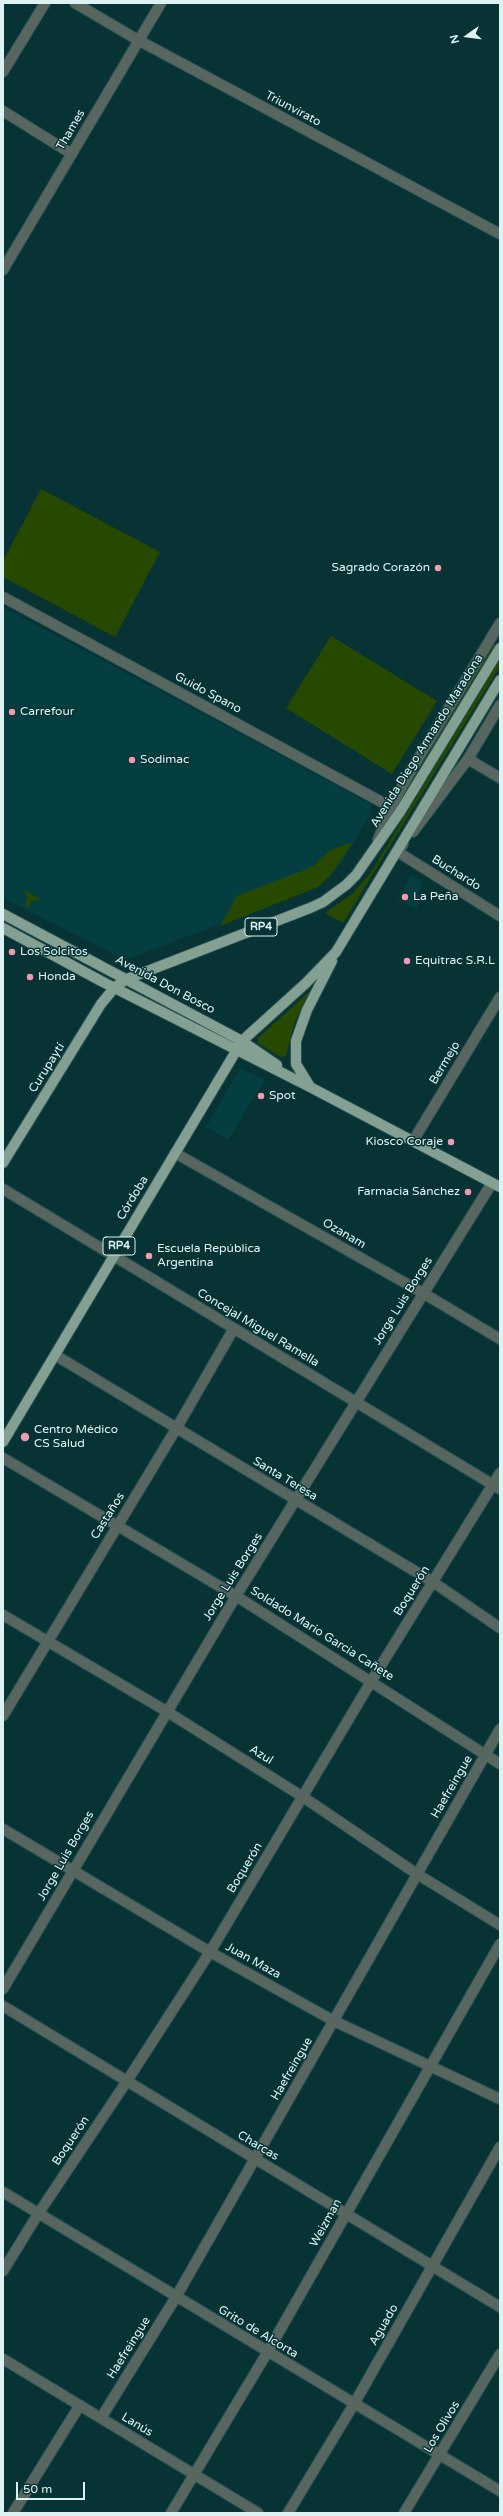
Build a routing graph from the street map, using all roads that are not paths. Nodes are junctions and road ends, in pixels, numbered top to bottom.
1 (45, 3) edge
2 (75, 3) edge
3 (161, 3) edge
4 (138, 40) junction
5 (3, 72) edge
6 (3, 111) edge
7 (72, 154) junction
8 (500, 234) edge
9 (3, 270) edge
10 (3, 597) edge
11 (500, 623) edge
12 (500, 648) edge
13 (500, 680) edge
14 (500, 705) edge
15 (468, 758) junction
16 (500, 778) edge
17 (395, 810) junction
18 (398, 852) junction
19 (3, 914) edge
20 (500, 916) edge
21 (3, 928) edge
22 (336, 952) junction
23 (127, 979) junction
24 (115, 987) junction
25 (500, 997) edge
26 (242, 1040) junction
27 (236, 1050) junction
28 (310, 1087) junction
29 (413, 1141) junction
30 (175, 1152) junction
31 (3, 1163) edge
32 (496, 1185) edge
33 (3, 1189) edge
34 (113, 1256) junction
35 (423, 1293) junction
36 (233, 1330) junction
37 (500, 1339) edge
38 (55, 1355) junction
39 (356, 1401) junction
40 (176, 1429) junction
41 (3, 1442) edge
42 (3, 1458) edge
43 (500, 1473) edge
44 (496, 1487) edge
45 (295, 1501) junction
46 (117, 1526) junction
47 (433, 1582) junction
48 (236, 1596) junction
49 (3, 1615) edge
50 (500, 1628) edge
51 (46, 1641) junction
52 (372, 1680) junction
53 (166, 1712) junction
54 (3, 1716) edge
55 (500, 1730) edge
56 (485, 1755) junction
57 (500, 1764) edge
58 (303, 1797) junction
59 (3, 1829) edge
60 (73, 1871) junction
61 (418, 1874) junction
62 (500, 1925) edge
63 (500, 1944) edge
64 (210, 1952) junction
65 (3, 1989) edge
66 (3, 2006) edge
67 (334, 2021) junction
68 (429, 2066) junction
69 (127, 2081) junction
70 (500, 2099) edge
71 (500, 2147) edge
72 (255, 2160) junction
73 (3, 2192) edge
74 (38, 2214) junction
75 (346, 2214) junction
76 (433, 2266) junction
77 (3, 2271) edge
78 (176, 2297) junction
79 (500, 2307) edge
80 (268, 2353) junction
81 (500, 2354) edge
82 (3, 2359) edge
83 (496, 2369) edge
84 (354, 2404) junction
85 (80, 2405) junction
86 (102, 2418) junction
87 (441, 2455) junction
88 (194, 2474) junction
89 (500, 2491) edge
90 (13, 2513) edge
91 (170, 2513) edge
92 (258, 2513) edge
93 (288, 2513) edge
94 (404, 2513) edge

1 - 5 street
2 - 4 street, Triunvirato
3 - 4 street, Thames
4 - 7 street, Thames
4 - 8 street, Triunvirato
6 - 7 street
7 - 9 street, Thames
10 - 17 street, Guido Spano
11 - 17 street, Avenida Diego Armando Maradona
12 - 17 main road, Avenida Diego Armando Maradona / RP4
13 - 18 main road, RP4
14 - 15 street
15 - 16 street
15 - 18 street
17 - 23 main road, Avenida Diego Armando Maradona / RP4
18 - 20 street, Buchardo
18 - 22 main road, RP4
19 - 23 main road, Avenida Don Bosco
21 - 24 main road, Avenida Don Bosco
22 - 26 main road, RP4
22 - 28 main road
23 - 24 main road, Avenida Diego Armando Maradona / RP4
23 - 26 main road, Avenida Don Bosco
24 - 27 main road, Avenida Don Bosco
24 - 31 main road, Curupaytí / RP4
25 - 29 street, Bermejo
26 - 27 main road, RP4
26 - 28 main road, Avenida Don Bosco
27 - 28 main road, Avenida Don Bosco
27 - 30 main road, Córdoba / RP4
28 - 29 main road, Avenida Don Bosco
29 - 32 main road, Avenida Don Bosco
30 - 34 main road, Córdoba / RP4
30 - 35 street, Ozanam
32 - 35 street, Jorge Luis Borges
33 - 34 street, Concejal Miguel Ramella
34 - 36 street, Concejal Miguel Ramella
34 - 38 main road, Córdoba / RP4
35 - 37 street, Ozanam
35 - 39 street, Jorge Luis Borges
36 - 39 street, Concejal Miguel Ramella
36 - 40 street, Castaños
38 - 40 street, Santa Teresa
38 - 41 main road, Córdoba / RP4
39 - 44 street, Concejal Miguel Ramella
39 - 45 street, Jorge Luis Borges
40 - 45 street, Santa Teresa
40 - 46 street, Castaños
42 - 46 street, Soldado Mario García Cañete
43 - 44 street, Boquerón
44 - 47 street, Boquerón
45 - 47 street, Santa Teresa
45 - 48 street, Jorge Luis Borges
46 - 48 street, Soldado Mario García Cañete
46 - 51 street, Castaños
47 - 50 street, Santa Teresa
47 - 52 street, Boquerón
48 - 52 street, Soldado Mario García Cañete
48 - 53 street, Jorge Luis Borges
49 - 51 street, Azul
51 - 53 street, Azul
51 - 54 street, Castaños
52 - 56 street, Soldado Mario García Cañete
52 - 58 street, Boquerón
53 - 58 street, Azul
53 - 60 street, Jorge Luis Borges
55 - 56 street, Haefreingue
56 - 57 street, Soldado Mario García Cañete
56 - 61 street, Haefreingue
58 - 61 street, Azul
58 - 64 street, Boquerón
59 - 60 street, Juan Maza
60 - 64 street, Juan Maza
60 - 65 street, Jorge Luis Borges
61 - 62 street, Azul
61 - 67 street, Haefreingue
63 - 68 street, Weizman
64 - 67 street, Juan Maza
64 - 69 street, Boquerón
66 - 69 street, Charcas
67 - 68 street, Juan Maza
67 - 72 street, Haefreingue
68 - 70 street, Juan Maza
68 - 75 street, Weizman
69 - 72 street, Charcas
69 - 74 street, Boquerón
71 - 76 street, Aguado
72 - 75 street, Charcas
72 - 78 street, Haefreingue
73 - 74 street, Grito de Alcorta
74 - 77 street, Boquerón
74 - 78 street, Grito de Alcorta
75 - 76 street, Charcas
75 - 80 street, Weizman
76 - 79 street, Charcas
76 - 84 street, Aguado
78 - 80 street, Grito de Alcorta
78 - 86 street, Haefreingue
80 - 84 street, Grito de Alcorta
80 - 88 street, Weizman
81 - 83 street, Los Olivos
82 - 85 street, Lanús
83 - 87 street, Los Olivos
84 - 87 street, Grito de Alcorta
84 - 93 street, Aguado
85 - 86 street, Lanús
85 - 90 street
86 - 88 street, Lanús
87 - 89 street, Grito de Alcorta
87 - 94 street, Los Olivos
88 - 91 street, Weizman
88 - 92 street, Lanús

